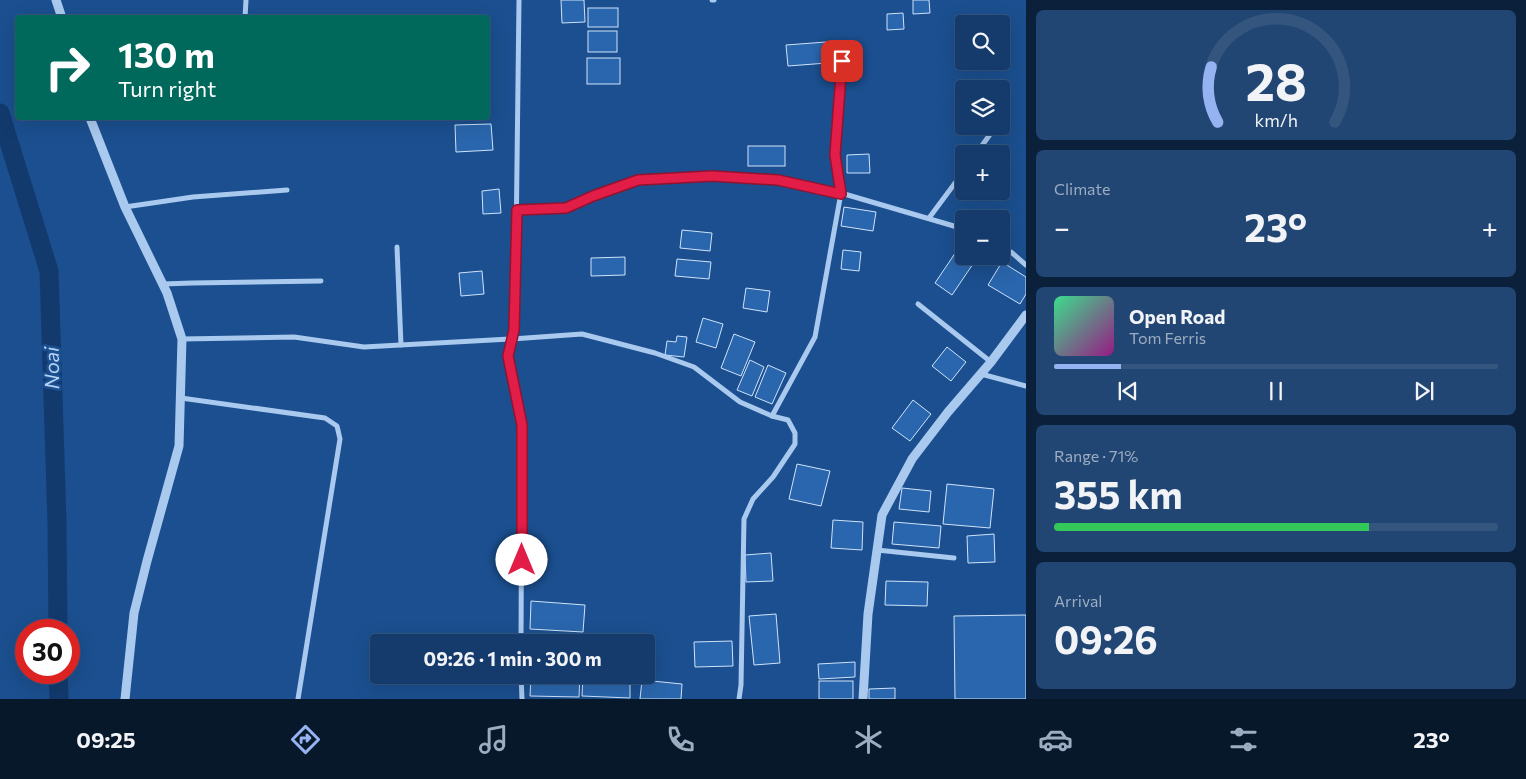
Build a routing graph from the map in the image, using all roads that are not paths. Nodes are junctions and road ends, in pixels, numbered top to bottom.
1 (56, 0) edge
2 (246, 0) edge
3 (520, 0) edge
4 (61, 15) edge
5 (245, 15) edge
6 (842, 61) dead end
7 (91, 120) edge
8 (955, 183) edge
9 (287, 190) dead end
10 (841, 194) junction
11 (126, 207) junction
12 (517, 210) junction
13 (929, 218) junction
14 (955, 226) edge
15 (397, 247) dead end
16 (1010, 252) edge
17 (1026, 265) edge
18 (321, 281) dead end
19 (162, 284) junction
20 (918, 304) dead end
21 (1026, 315) edge
22 (182, 339) junction
23 (512, 339) junction
24 (401, 345) junction
25 (991, 362) junction
26 (981, 374) junction
27 (1026, 386) edge
28 (181, 398) junction
29 (772, 416) junction
30 (877, 550) junction
31 (954, 558) dead end
32 (521, 634) edge
33 (521, 684) edge
34 (125, 699) edge
35 (298, 699) edge
36 (522, 699) edge
37 (740, 699) edge
38 (863, 699) edge

1 - 4 street
2 - 5 street
3 - 12 street
6 - 10 street
7 - 11 street
8 - 13 street
9 - 11 street
10 - 12 street
10 - 13 street
10 - 29 street
11 - 19 street
12 - 23 street
13 - 14 street
15 - 24 street
16 - 17 street
18 - 19 street
19 - 22 street
20 - 25 street
21 - 25 street
22 - 24 street
22 - 28 street
23 - 24 street
23 - 29 street
23 - 32 street
25 - 26 street
26 - 27 street
26 - 30 street
28 - 34 street
28 - 35 street
29 - 37 street
30 - 31 street
30 - 38 street
33 - 36 street

